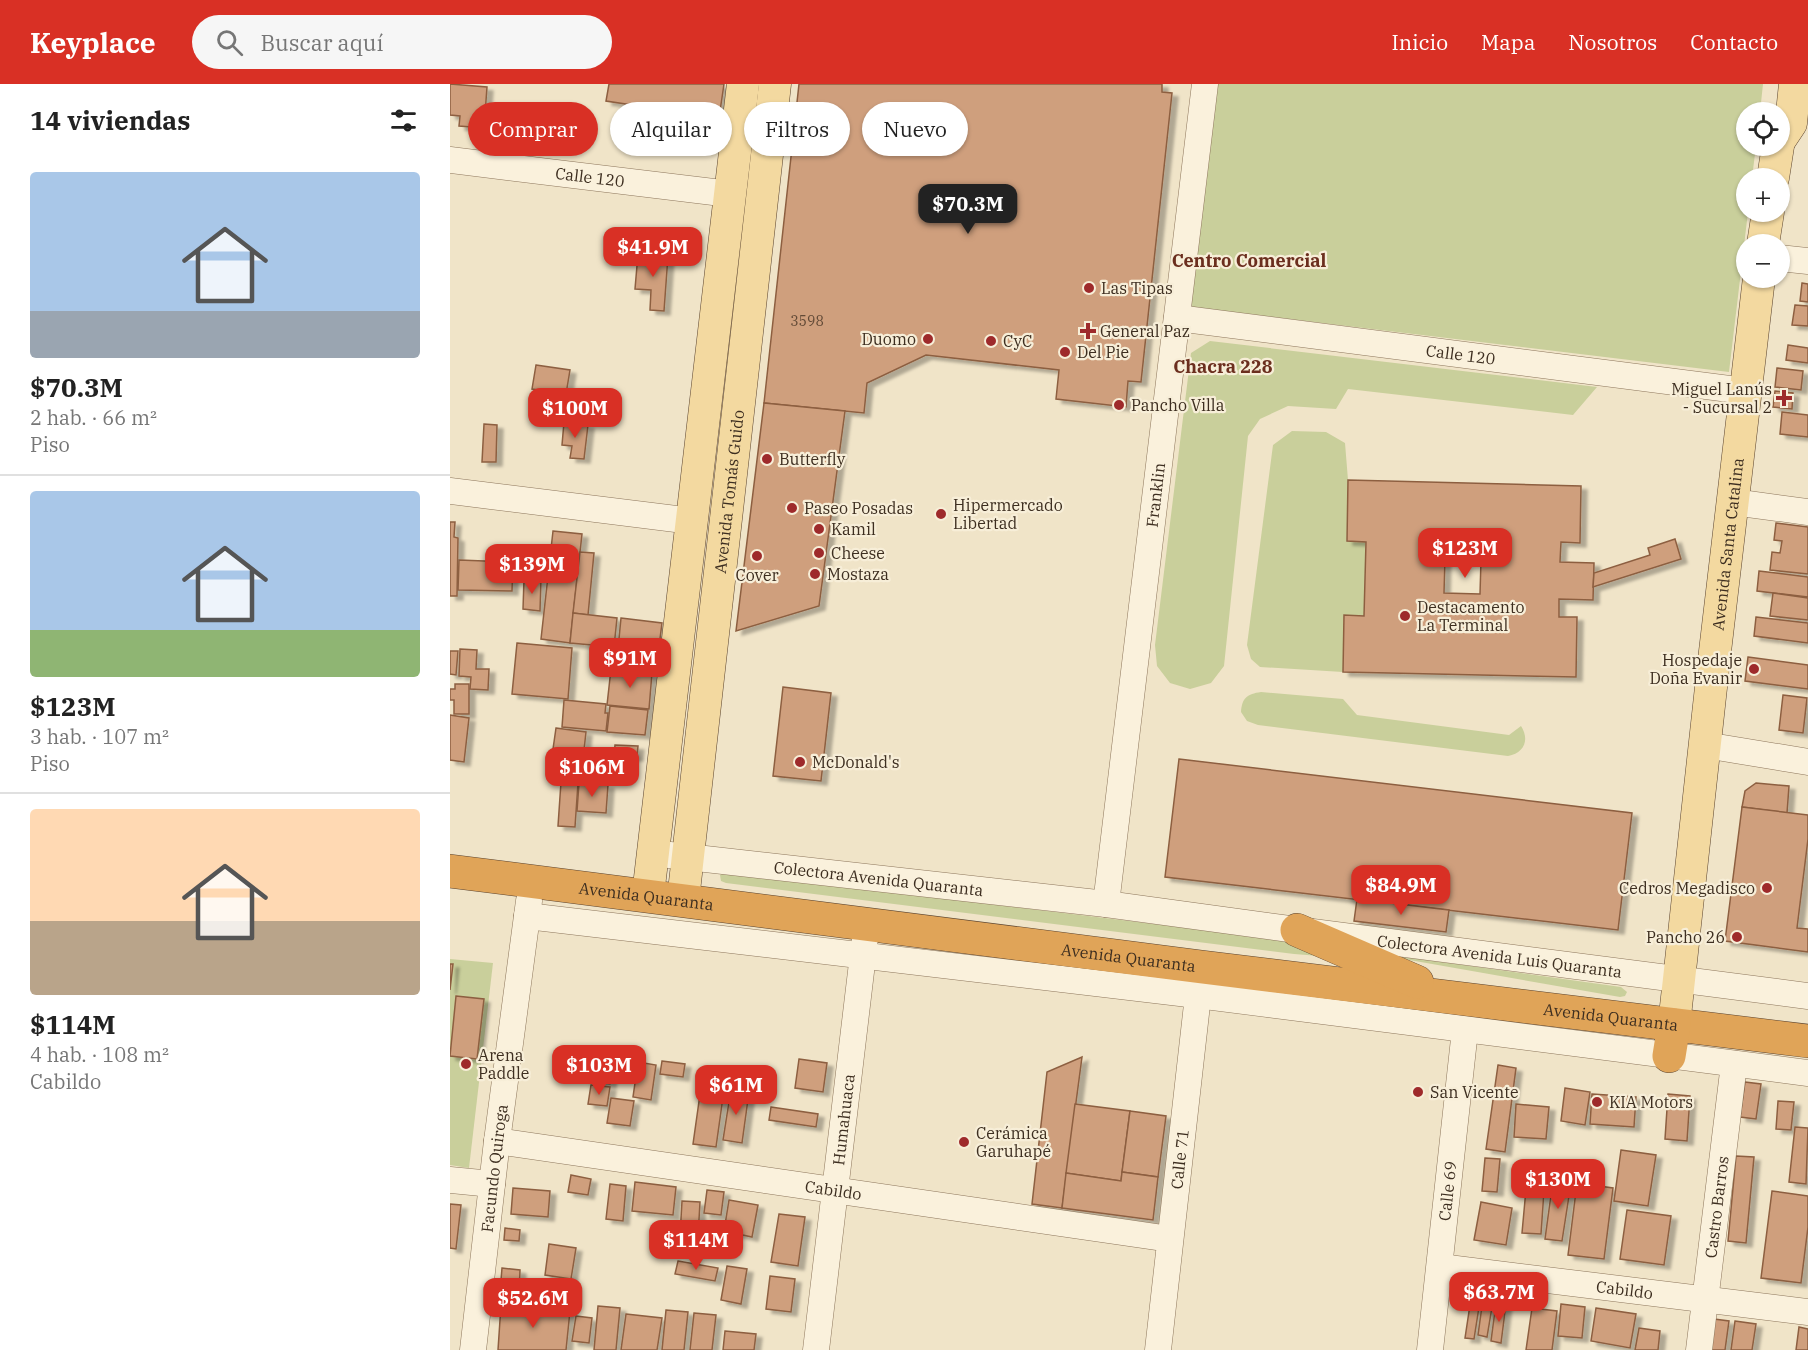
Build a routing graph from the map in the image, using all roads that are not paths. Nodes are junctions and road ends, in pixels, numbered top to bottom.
1 (743, 84) edge
2 (775, 84) edge
3 (1205, 84) edge
4 (1776, 84) edge
5 (1795, 84) edge
6 (1774, 102) edge
7 (1790, 124) edge
8 (450, 160) edge
9 (730, 194) junction
10 (1790, 259) edge
11 (1808, 261) edge
12 (1758, 288) edge
13 (1177, 318) junction
14 (1745, 391) junction
15 (450, 491) edge
16 (1733, 502) junction
17 (1808, 512) edge
18 (692, 521) junction
19 (1705, 745) junction
20 (1808, 762) edge
21 (652, 853) junction
22 (688, 857) junction
23 (450, 871) edge
24 (532, 881) junction
25 (648, 895) junction
26 (683, 900) junction
27 (1106, 904) junction
28 (527, 916) junction
29 (1297, 930) junction
30 (865, 939) junction
31 (1679, 979) junction
32 (1199, 981) junction
33 (1451, 996) junction
34 (1808, 996) edge
35 (1465, 1030) junction
36 (1672, 1041) junction
37 (1808, 1041) edge
38 (1734, 1064) junction
39 (1808, 1073) edge
40 (497, 1141) junction
41 (450, 1180) edge
42 (492, 1184) junction
43 (835, 1190) junction
44 (1170, 1239) junction
45 (1440, 1268) junction
46 (1705, 1300) junction
47 (1808, 1312) edge
48 (473, 1350) edge
49 (816, 1350) edge
50 (1158, 1350) edge
51 (1431, 1350) edge
52 (1699, 1350) edge

1 - 9 main road, Avenida Tomás Guido
2 - 22 main road, Avenida Tomás Guido
3 - 13 street, Franklin
4 - 6 main road
5 - 7 main road
8 - 9 street, Calle 120
9 - 18 main road, Avenida Tomás Guido
10 - 11 street
12 - 14 main road, Avenida Santa Catalina
13 - 14 street, Calle 120
13 - 27 street, Franklin
14 - 16 main road, Avenida Santa Catalina
15 - 18 street
16 - 17 street
16 - 19 main road, Avenida Santa Catalina
18 - 21 main road, Avenida Tomás Guido
19 - 20 street
19 - 31 main road, Avenida Santa Catalina
21 - 22 street, Colectora Avenida Quaranta
21 - 25 main road, Avenida Tomás Guido
22 - 26 main road, Avenida Tomás Guido
22 - 27 street, Colectora Avenida Quaranta
23 - 24 highway, Avenida Quaranta
24 - 25 highway, Avenida Quaranta
24 - 28 street, Facundo Quiroga
25 - 26 highway, Avenida Quaranta
26 - 30 highway, Avenida Quaranta
27 - 29 street, Colectora Avenida Luis Quaranta
28 - 30 street
28 - 40 street, Facundo Quiroga
29 - 31 street, Colectora Avenida Luis Quaranta
29 - 33 highway
30 - 32 highway, Avenida Quaranta
30 - 43 street, Humahuaca
31 - 34 street
31 - 36 main road, Avenida Santa Catalina
32 - 33 highway, Avenida Quaranta
32 - 35 street
32 - 44 street, Calle 71
33 - 36 highway, Avenida Quaranta
35 - 36 street
35 - 45 street, Calle 69
36 - 37 highway, Avenida Quaranta
36 - 38 street
38 - 39 street
38 - 46 street, Castro Barros
40 - 42 street, Facundo Quiroga
40 - 43 street, Cabildo
41 - 42 street
42 - 48 street, Facundo Quiroga
43 - 44 street, Cabildo
43 - 49 street, Humahuaca
44 - 50 street, Calle 71
45 - 46 street, Cabildo
45 - 51 street, Calle 69
46 - 47 street, Cabildo
46 - 52 street, Castro Barros

